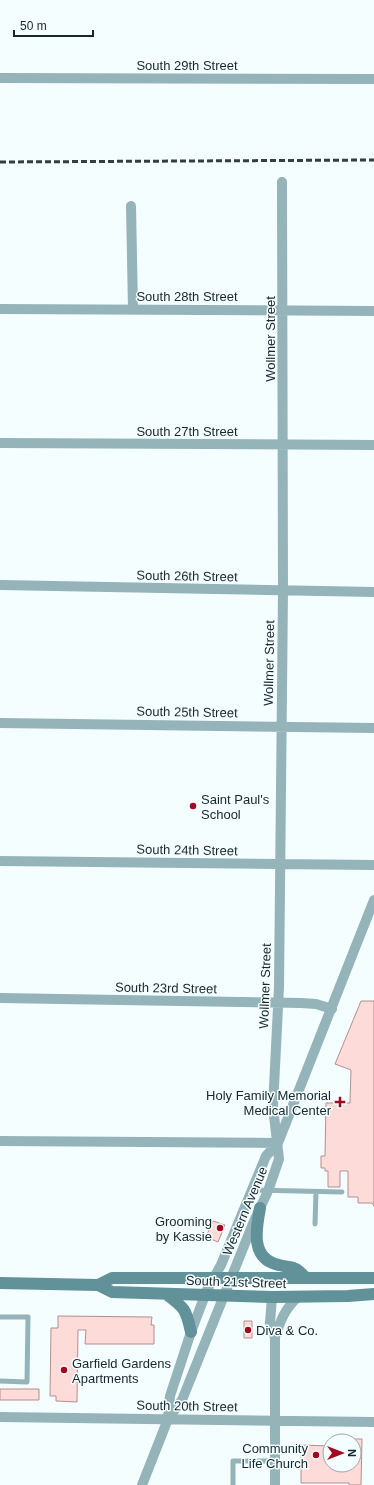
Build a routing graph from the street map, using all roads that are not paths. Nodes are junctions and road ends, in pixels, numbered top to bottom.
1 (0, 78) edge
2 (374, 79) edge
3 (282, 182) dead end
4 (131, 206) dead end
5 (0, 309) edge
6 (133, 309) junction
7 (283, 310) junction
8 (374, 311) edge
9 (0, 443) edge
10 (284, 445) junction
11 (374, 446) edge
12 (0, 585) edge
13 (284, 591) junction
14 (374, 592) edge
15 (0, 723) edge
16 (282, 726) junction
17 (374, 728) edge
18 (0, 861) edge
19 (280, 864) junction
20 (374, 865) edge
21 (374, 900) edge
22 (0, 998) edge
23 (278, 1003) junction
24 (332, 1009) junction
25 (0, 1141) edge
26 (278, 1143) junction
27 (253, 1190) junction
28 (268, 1191) junction
29 (316, 1192) junction
30 (342, 1192) dead end
31 (260, 1208) junction
32 (315, 1224) dead end
33 (214, 1278) junction
34 (231, 1278) junction
35 (292, 1278) junction
36 (306, 1278) junction
37 (374, 1278) edge
38 (0, 1283) edge
39 (98, 1285) junction
40 (166, 1294) junction
41 (374, 1294) edge
42 (205, 1295) junction
43 (224, 1296) junction
44 (272, 1297) junction
45 (298, 1297) junction
46 (0, 1317) edge
47 (191, 1332) junction
48 (274, 1337) junction
49 (0, 1381) edge
50 (0, 1417) edge
51 (168, 1419) junction
52 (276, 1420) junction
53 (374, 1422) edge
54 (275, 1461) junction
55 (142, 1485) edge
56 (233, 1485) edge
57 (275, 1485) edge

1 - 2 street, South 29th Street
3 - 7 street, Wollmer Street
4 - 6 street
5 - 6 street, South 28th Street
6 - 7 street, South 28th Street
7 - 8 street, South 28th Street
7 - 10 street, Wollmer Street
9 - 10 street, South 27th Street
10 - 11 street, South 27th Street
10 - 13 street, Wollmer Street
12 - 13 street, South 26th Street
13 - 14 street, South 26th Street
13 - 16 street, Wollmer Street
15 - 16 street, South 25th Street
16 - 17 street, South 25th Street
16 - 19 street, Wollmer Street
18 - 19 street, South 24th Street
19 - 20 street, South 24th Street
19 - 23 street, Wollmer Street
21 - 24 street, Western Avenue
22 - 23 street, South 23rd Street
23 - 24 street, South 23rd Street
23 - 26 street, Wollmer Street
24 - 26 street, Western Avenue
25 - 26 street
26 - 27 street, Western Avenue
26 - 28 street, Western Avenue
27 - 28 lane
27 - 33 street, Western Avenue
28 - 29 lane
28 - 31 street, Western Avenue
29 - 30 lane
29 - 32 lane
31 - 34 street, Western Avenue
31 - 36 main road
33 - 34 main road, South 21st Street
33 - 39 main road, South 21st Street
33 - 42 street, Western Avenue
34 - 35 main road, South 21st Street
34 - 43 street, Western Avenue
35 - 36 main road, South 21st Street
35 - 44 main road
36 - 37 main road, South 21st Street
38 - 39 main road, South 21st Street
39 - 40 main road, South 21st Street
40 - 42 main road, South 21st Street
40 - 47 main road
41 - 45 main road, South 21st Street
42 - 43 main road, South 21st Street
42 - 47 street, Western Avenue
43 - 44 main road, South 21st Street
43 - 51 street, Western Avenue
44 - 45 main road, South 21st Street
44 - 48 street
45 - 48 street
46 - 49 lane
47 - 51 street, Western Avenue
48 - 52 street
50 - 51 street, South 20th Street
51 - 52 street, South 20th Street
51 - 55 street, Western Avenue
52 - 53 street, South 20th Street
52 - 54 street
54 - 56 lane
54 - 57 street

